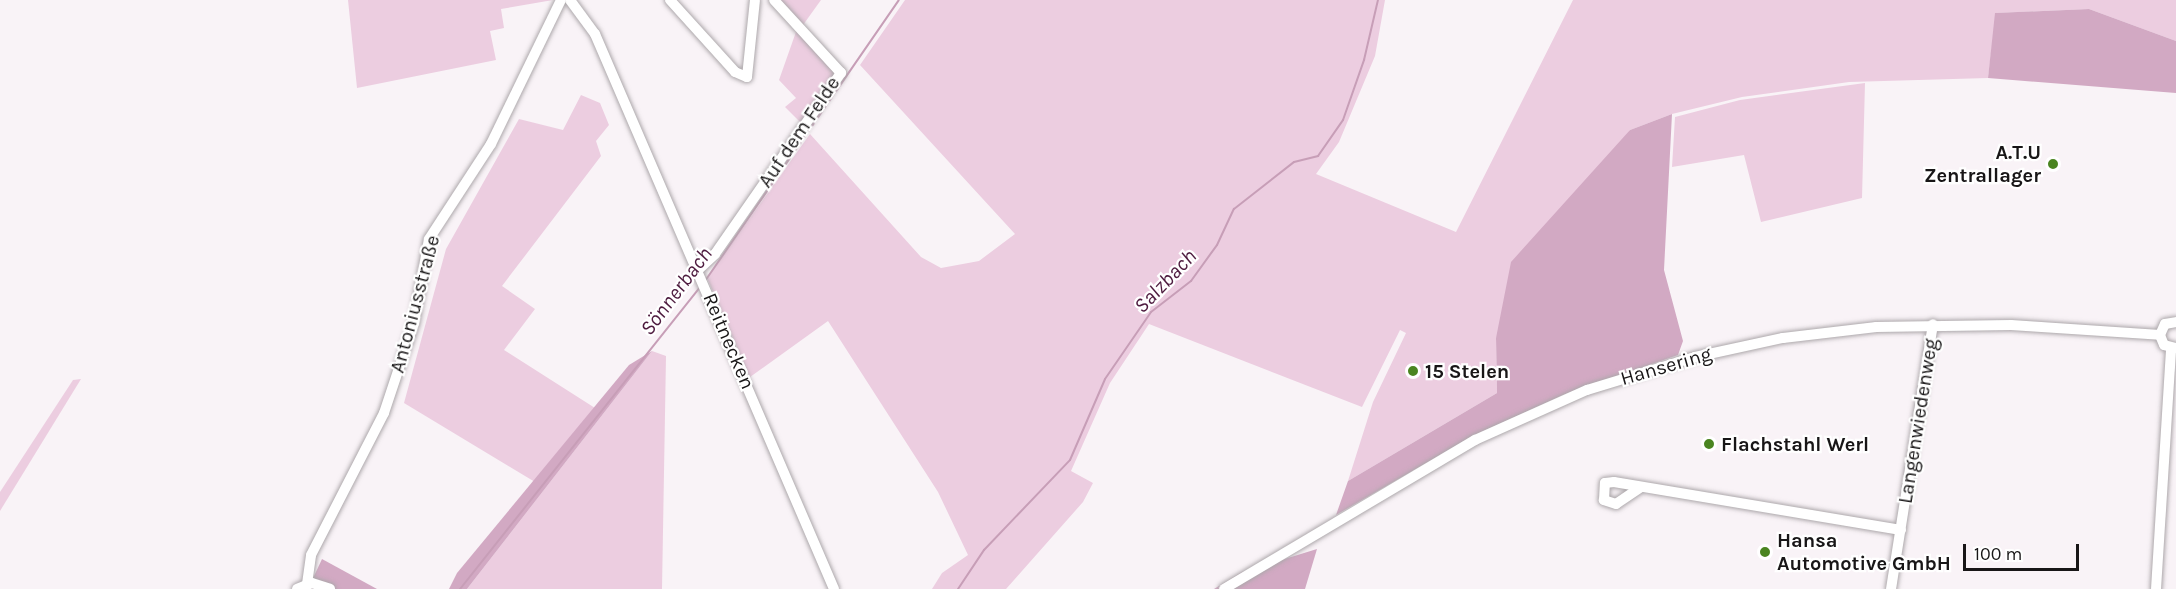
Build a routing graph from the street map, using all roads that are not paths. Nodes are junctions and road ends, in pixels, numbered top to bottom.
1 (561, 0) edge
2 (570, 0) edge
3 (670, 0) edge
4 (755, 0) edge
5 (774, 0) edge
6 (702, 277) junction
7 (2176, 322) edge
8 (1933, 324) junction
9 (2160, 335) junction
10 (2174, 348) edge
11 (1641, 487) dead end
12 (1901, 530) junction
13 (302, 587) edge
14 (330, 589) edge
15 (834, 589) edge
16 (1224, 589) edge
17 (1891, 589) edge
18 (2156, 589) edge

1 - 13 street, Antoniusstraße
2 - 6 street, Reitnecken
3 - 4 street
5 - 6 street, Auf dem Felde
6 - 15 street, Reitnecken
7 - 9 street
8 - 9 street, Hansering
8 - 12 street, Langenwiedenweg
8 - 16 street, Hansering
9 - 10 street
10 - 18 street
11 - 12 street
12 - 17 street, Langenwiedenweg
13 - 14 street

